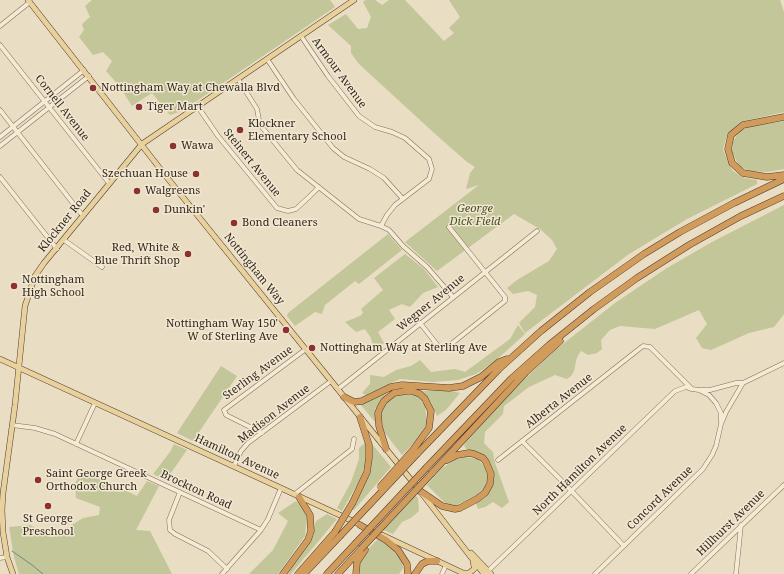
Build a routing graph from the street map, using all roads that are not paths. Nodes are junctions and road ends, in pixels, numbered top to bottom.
1 (354, 0) edge
2 (29, 1) edge
3 (0, 26) edge
4 (301, 36) junction
5 (0, 44) edge
6 (267, 59) junction
7 (84, 70) junction
8 (89, 76) junction
9 (238, 79) junction
10 (72, 80) junction
11 (77, 86) junction
12 (45, 101) junction
13 (50, 107) junction
14 (198, 107) junction
15 (0, 110) edge
16 (784, 117) edge
17 (13, 126) junction
18 (18, 132) junction
19 (0, 137) edge
20 (142, 144) junction
21 (0, 146) edge
22 (784, 175) edge
23 (0, 177) edge
24 (784, 179) edge
25 (109, 182) junction
26 (319, 187) junction
27 (784, 196) edge
28 (403, 199) junction
29 (83, 216) junction
30 (381, 226) junction
31 (449, 227) dead end
32 (537, 231) dead end
33 (64, 240) junction
34 (57, 248) junction
35 (102, 267) dead end
36 (485, 272) junction
37 (453, 297) junction
38 (594, 308) junction
39 (420, 323) junction
40 (306, 349) junction
41 (515, 354) junction
42 (0, 359) edge
43 (784, 363) edge
44 (19, 368) junction
45 (331, 381) junction
46 (743, 383) junction
47 (338, 389) junction
48 (692, 389) junction
49 (699, 390) junction
50 (344, 397) junction
51 (95, 402) junction
52 (360, 416) junction
53 (721, 424) junction
54 (12, 426) junction
55 (262, 433) junction
56 (354, 439) dead end
57 (522, 441) junction
58 (76, 444) junction
59 (386, 449) junction
60 (415, 452) junction
61 (498, 460) dead end
62 (442, 462) junction
63 (234, 466) junction
64 (784, 485) edge
65 (281, 488) junction
66 (571, 490) junction
67 (420, 491) junction
68 (2, 492) edge
69 (180, 492) junction
70 (297, 495) junction
71 (360, 525) junction
72 (741, 526) junction
73 (261, 530) junction
74 (337, 534) junction
75 (624, 546) junction
76 (466, 549) junction
77 (363, 550) junction
78 (7, 557) junction
79 (0, 558) edge
80 (436, 561) junction
81 (446, 565) junction
82 (227, 569) junction
83 (487, 573) edge
84 (12, 574) edge
85 (222, 574) edge
86 (283, 574) edge
87 (298, 574) edge
88 (304, 574) edge
89 (328, 574) edge
90 (338, 574) edge
91 (356, 574) edge
92 (408, 574) edge
93 (415, 574) edge
94 (442, 574) edge
95 (464, 574) edge
96 (595, 574) edge
97 (691, 574) edge
98 (736, 574) edge

1 - 4 main road, Klockner Road
2 - 3 street
2 - 7 main road, Nottingham Way
4 - 6 main road, Klockner Road
4 - 28 street, Armour Avenue
5 - 12 street, Cornell Avenue
6 - 9 main road, Klockner Road
6 - 28 street
7 - 8 main road, Nottingham Way
7 - 10 street
8 - 11 street
8 - 20 main road, Nottingham Way
9 - 14 main road, Klockner Road
9 - 26 street
10 - 11 street
10 - 12 street
11 - 13 street
12 - 13 street, Cornell Avenue
12 - 17 street
13 - 18 street
13 - 25 street, Cornell Avenue
14 - 20 main road, Klockner Road
14 - 26 street, Steinert Avenue
15 - 17 street
16 - 22 highway
17 - 18 street
17 - 19 street
18 - 21 street
18 - 29 street
20 - 25 main road, Klockner Road
20 - 40 main road, Nottingham Way
23 - 34 street
24 - 41 highway
25 - 29 main road, Klockner Road
26 - 30 street
27 - 38 highway
28 - 30 street, Armour Avenue
29 - 33 main road, Klockner Road
30 - 37 street
31 - 36 street
32 - 36 street, Wegner Avenue
33 - 34 main road, Klockner Road
33 - 35 street
34 - 44 main road, Klockner Road
36 - 37 street, Wegner Avenue
36 - 39 street
37 - 39 street, Wegner Avenue
38 - 62 highway
38 - 89 highway, bridge
39 - 47 street, Wegner Avenue
40 - 45 main road, Nottingham Way
40 - 55 street, Sterling Avenue
41 - 50 highway
41 - 60 highway
42 - 44 main road, Hamilton Avenue
43 - 46 street
44 - 51 main road, Hamilton Avenue
44 - 54 main road, Klockner Road
45 - 47 main road, Nottingham Way
45 - 55 street, Madison Avenue
46 - 49 street
46 - 53 street, Concord Avenue
47 - 50 main road, Nottingham Way
48 - 49 street, North Hamilton Avenue
48 - 57 street, Alberta Avenue
48 - 66 street, North Hamilton Avenue
49 - 53 street, Concord Avenue
50 - 52 main road, Nottingham Way
51 - 58 street
51 - 63 main road, Hamilton Avenue
52 - 59 main road, Nottingham Way
52 - 74 highway, bridge
53 - 75 street, Concord Avenue
54 - 58 street, Brockton Road
54 - 68 main road, Klockner Road
55 - 63 street, Madison Avenue
56 - 70 street
57 - 61 street, Alberta Avenue
57 - 66 street
58 - 69 street, Brockton Road
59 - 60 highway
59 - 67 main road, Nottingham Way
60 - 74 highway, bridge
62 - 67 highway
62 - 77 highway, bridge
63 - 65 main road, Hamilton Avenue
64 - 72 street, Hillhurst Avenue
65 - 70 main road, Hamilton Avenue
65 - 73 street
66 - 75 street
66 - 83 street, North Hamilton Avenue
67 - 76 main road, Nottingham Way
68 - 78 main road, Klockner Road
69 - 73 street, Brockton Road
69 - 82 street
70 - 71 main road, Hamilton Avenue
70 - 86 highway
71 - 80 main road, Hamilton Avenue
71 - 92 highway
72 - 97 street, Hillhurst Avenue
72 - 98 street
73 - 82 street
74 - 87 highway
74 - 88 highway
75 - 96 street, Concord Avenue
76 - 83 main road, Nottingham Way
76 - 95 main road
77 - 90 highway
77 - 91 highway
78 - 79 street
78 - 84 main road, Klockner Road
80 - 81 main road, Hamilton Avenue
80 - 93 highway
81 - 94 street
81 - 95 main road, Hamilton Avenue
82 - 85 street

